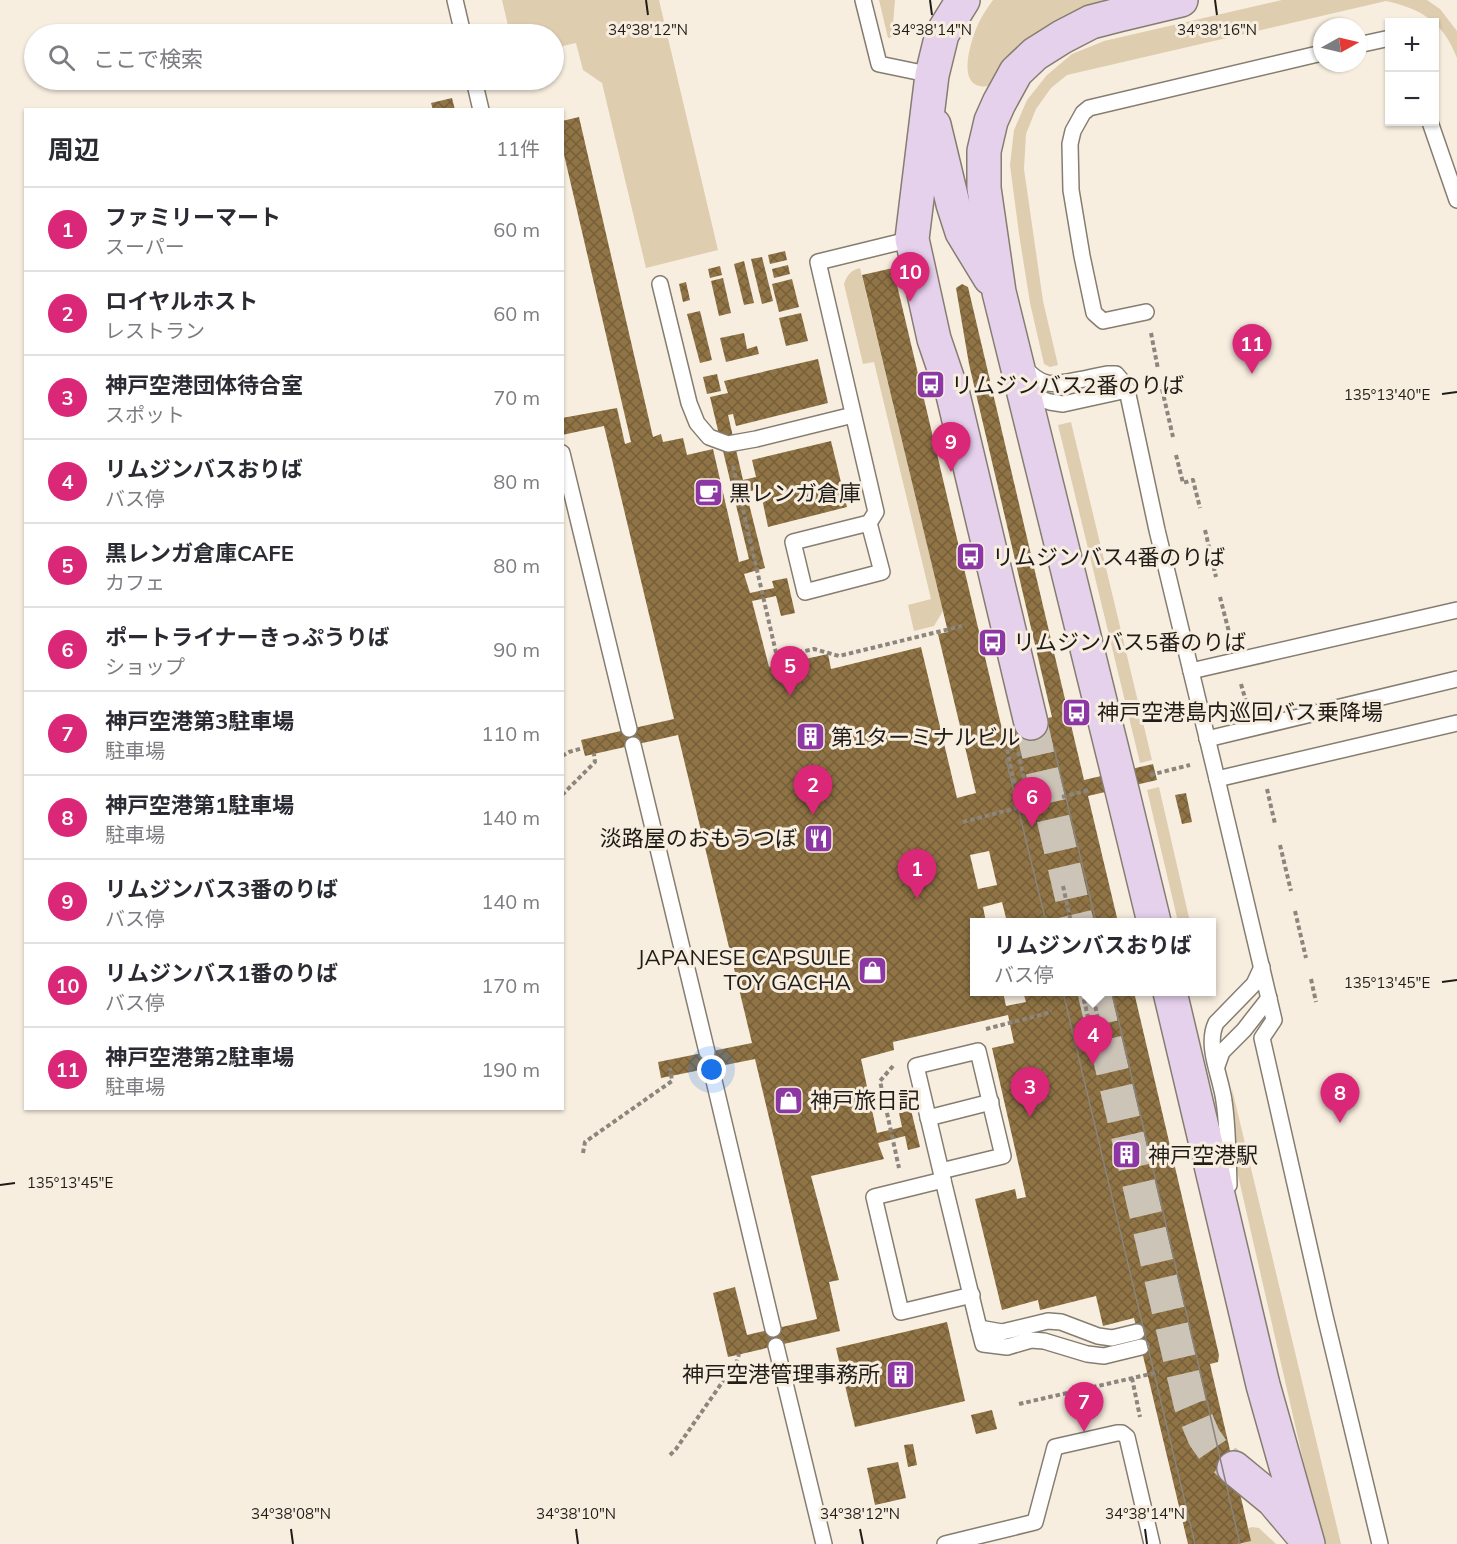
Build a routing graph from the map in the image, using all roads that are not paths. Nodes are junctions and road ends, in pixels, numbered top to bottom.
1 (455, 0) edge
2 (863, 0) edge
3 (963, 0) edge
4 (1181, 0) edge
5 (461, 24) edge
6 (1385, 39) edge
7 (1367, 43) edge
8 (1313, 55) edge
9 (930, 89) junction
10 (476, 90) edge
11 (481, 108) edge
12 (1432, 126) edge
13 (1457, 200) edge
14 (912, 240) junction
15 (660, 284) dead end
16 (999, 292) junction
17 (1146, 312) road end
18 (1017, 367) junction
19 (1127, 390) junction
20 (853, 415) junction
21 (564, 461) edge
22 (869, 523) junction
23 (1457, 610) edge
24 (1191, 671) junction
25 (1457, 679) edge
26 (1457, 723) edge
27 (629, 729) dead end
28 (1024, 737) tunnel mouth
29 (1207, 739) junction
30 (633, 745) dead end
31 (1217, 779) junction
32 (1153, 918) edge
33 (1262, 967) junction
34 (1171, 996) edge
35 (1269, 998) junction
36 (707, 1052) dead end
37 (1217, 1066) junction
38 (711, 1068) dead end
39 (991, 1102) junction
40 (928, 1118) junction
41 (942, 1176) junction
42 (1234, 1257) junction
43 (972, 1295) junction
44 (979, 1328) junction
45 (773, 1329) dead end
46 (776, 1346) dead end
47 (1234, 1468) tunnel mouth
48 (824, 1544) edge
49 (945, 1544) edge
50 (1152, 1544) edge
51 (1308, 1544) edge
52 (1380, 1544) edge

1 - 5 lane
2 - 9 lane
3 - 9 street
4 - 16 street
6 - 7 lane
8 - 17 lane
9 - 14 street
9 - 16 street
10 - 11 lane
12 - 13 lane
14 - 20 lane
14 - 28 street
15 - 20 lane
16 - 18 street
18 - 19 lane
18 - 19 lane
18 - 32 street
19 - 24 lane
20 - 22 lane
21 - 27 lane
22 - 22 lane
23 - 24 lane
24 - 29 lane
25 - 29 lane
26 - 31 lane
29 - 31 lane
30 - 36 lane
31 - 33 lane
33 - 35 lane
33 - 37 lane
34 - 42 street
35 - 37 lane
35 - 52 lane
37 - 42 lane
38 - 45 lane
39 - 40 lane
39 - 40 lane
39 - 41 lane
40 - 41 lane
41 - 43 lane
41 - 43 lane
42 - 51 street
43 - 44 lane
44 - 44 lane
46 - 48 lane
47 - 51 street
49 - 50 lane

